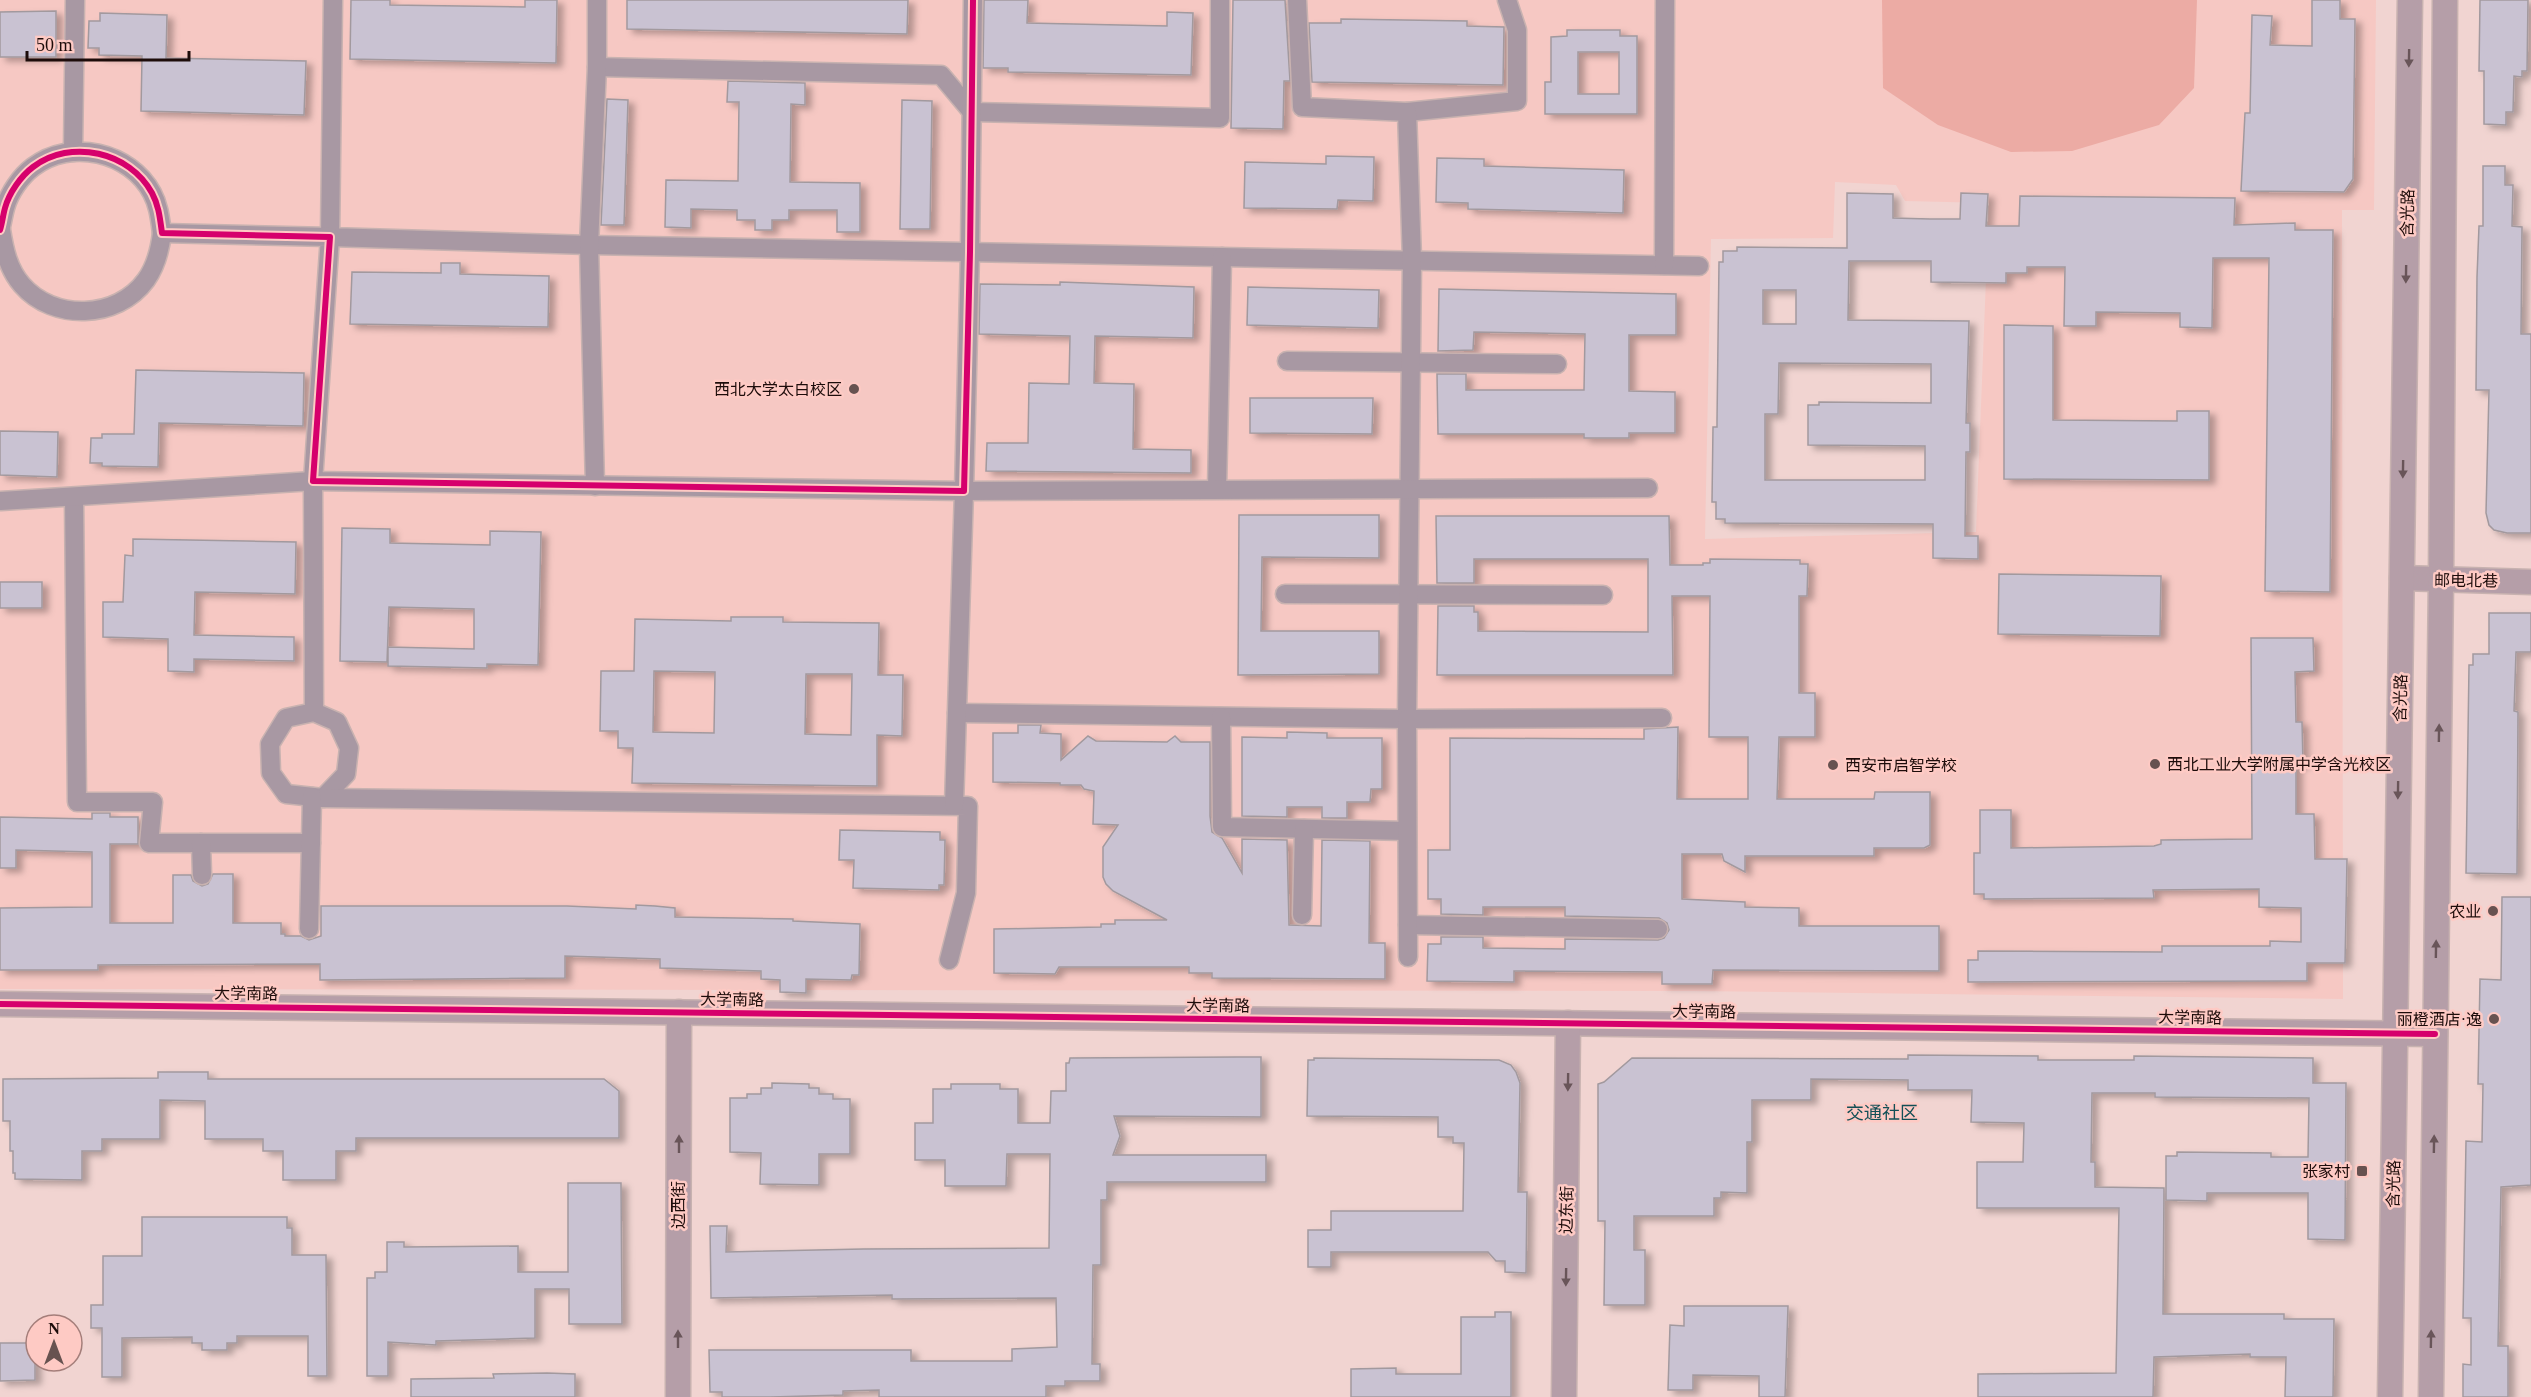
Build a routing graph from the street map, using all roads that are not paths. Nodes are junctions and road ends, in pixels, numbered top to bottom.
1 (75, 0) edge
2 (333, 0) edge
3 (597, 0) edge
4 (973, 0) edge
5 (1220, 0) edge
6 (1297, 0) edge
7 (1507, 0) edge
8 (1665, 0) edge
9 (2410, 0) edge
10 (2445, 0) edge
11 (597, 67) junction
12 (972, 112) junction
13 (1407, 112) junction
14 (72, 152) junction
15 (0, 230) edge
16 (162, 233) junction
17 (330, 237) junction
18 (589, 245) junction
19 (970, 252) junction
20 (1222, 257) junction
21 (1412, 260) junction
22 (1664, 265) junction
23 (1699, 266) dead end
24 (1287, 361) dead end
25 (1411, 362) junction
26 (1557, 364) dead end
27 (314, 481) junction
28 (595, 486) junction
29 (1648, 488) dead end
30 (1217, 489) junction
31 (1409, 489) junction
32 (964, 490) junction
33 (74, 497) junction
34 (0, 501) edge
35 (2402, 578) junction
36 (2441, 580) junction
37 (2531, 582) edge
38 (1285, 594) dead end
39 (1408, 595) junction
40 (1603, 596) dead end
41 (314, 712) junction
42 (957, 713) junction
43 (1221, 717) junction
44 (1662, 718) dead end
45 (1407, 719) junction
46 (318, 797) junction
47 (954, 805) junction
48 (1304, 829) junction
49 (1407, 831) junction
50 (201, 843) junction
51 (311, 843) junction
52 (202, 874) dead end
53 (1302, 915) dead end
54 (1408, 925) junction
55 (309, 929) dead end
56 (1658, 929) dead end
57 (1408, 957) dead end
58 (949, 960) dead end
59 (0, 1004) edge
60 (679, 1012) junction
61 (1568, 1023) junction
62 (2394, 1033) junction
63 (2435, 1034) junction
64 (678, 1397) edge
65 (1564, 1397) edge
66 (2390, 1397) edge
67 (2431, 1397) edge

1 - 14 street
2 - 17 street
3 - 11 street
4 - 12 street
5 - 12 street
6 - 13 street
7 - 13 street
8 - 22 street
9 -> 35 street, 含光路
10 - 36 street
11 - 12 street
11 - 18 street
12 - 19 street
13 - 21 street
14 - 15 street
14 - 16 street
15 - 16 street
16 - 17 street
17 - 18 street
17 - 27 street
18 - 19 street
18 - 28 street
19 - 20 street
19 - 32 street
20 - 21 street
20 - 30 street
21 - 22 street
21 - 25 street
22 - 23 street
24 - 25 street
25 - 26 street
25 - 31 street
27 - 28 street
27 - 33 street
27 - 41 street
28 - 32 street
29 - 31 street
30 - 31 street
30 - 32 street
31 - 39 street
32 - 42 street
33 - 34 street
33 - 50 street
35 - 36 street, 邮电北巷
35 -> 62 street, 含光路
36 - 37 street, 邮电北巷
63 -> 36 street
38 - 39 street
39 - 40 street
39 - 45 street
41 - 46 street
41 - 46 street
42 - 43 street
42 - 47 street
43 - 45 street
43 - 48 street
44 - 45 street
45 - 49 street
46 - 47 street
46 - 51 street
47 - 58 street
48 - 49 street
48 - 53 street
49 - 54 street
50 - 51 street
50 - 52 street
51 - 55 street
54 - 56 street
54 - 57 street
59 - 60 street, 大学南路
60 - 61 street, 大学南路
64 -> 60 street, 边西街
61 - 62 street, 大学南路
61 -> 65 street, 边东街
62 - 63 street, 大学南路
62 - 66 street, 含光路
67 -> 63 street

